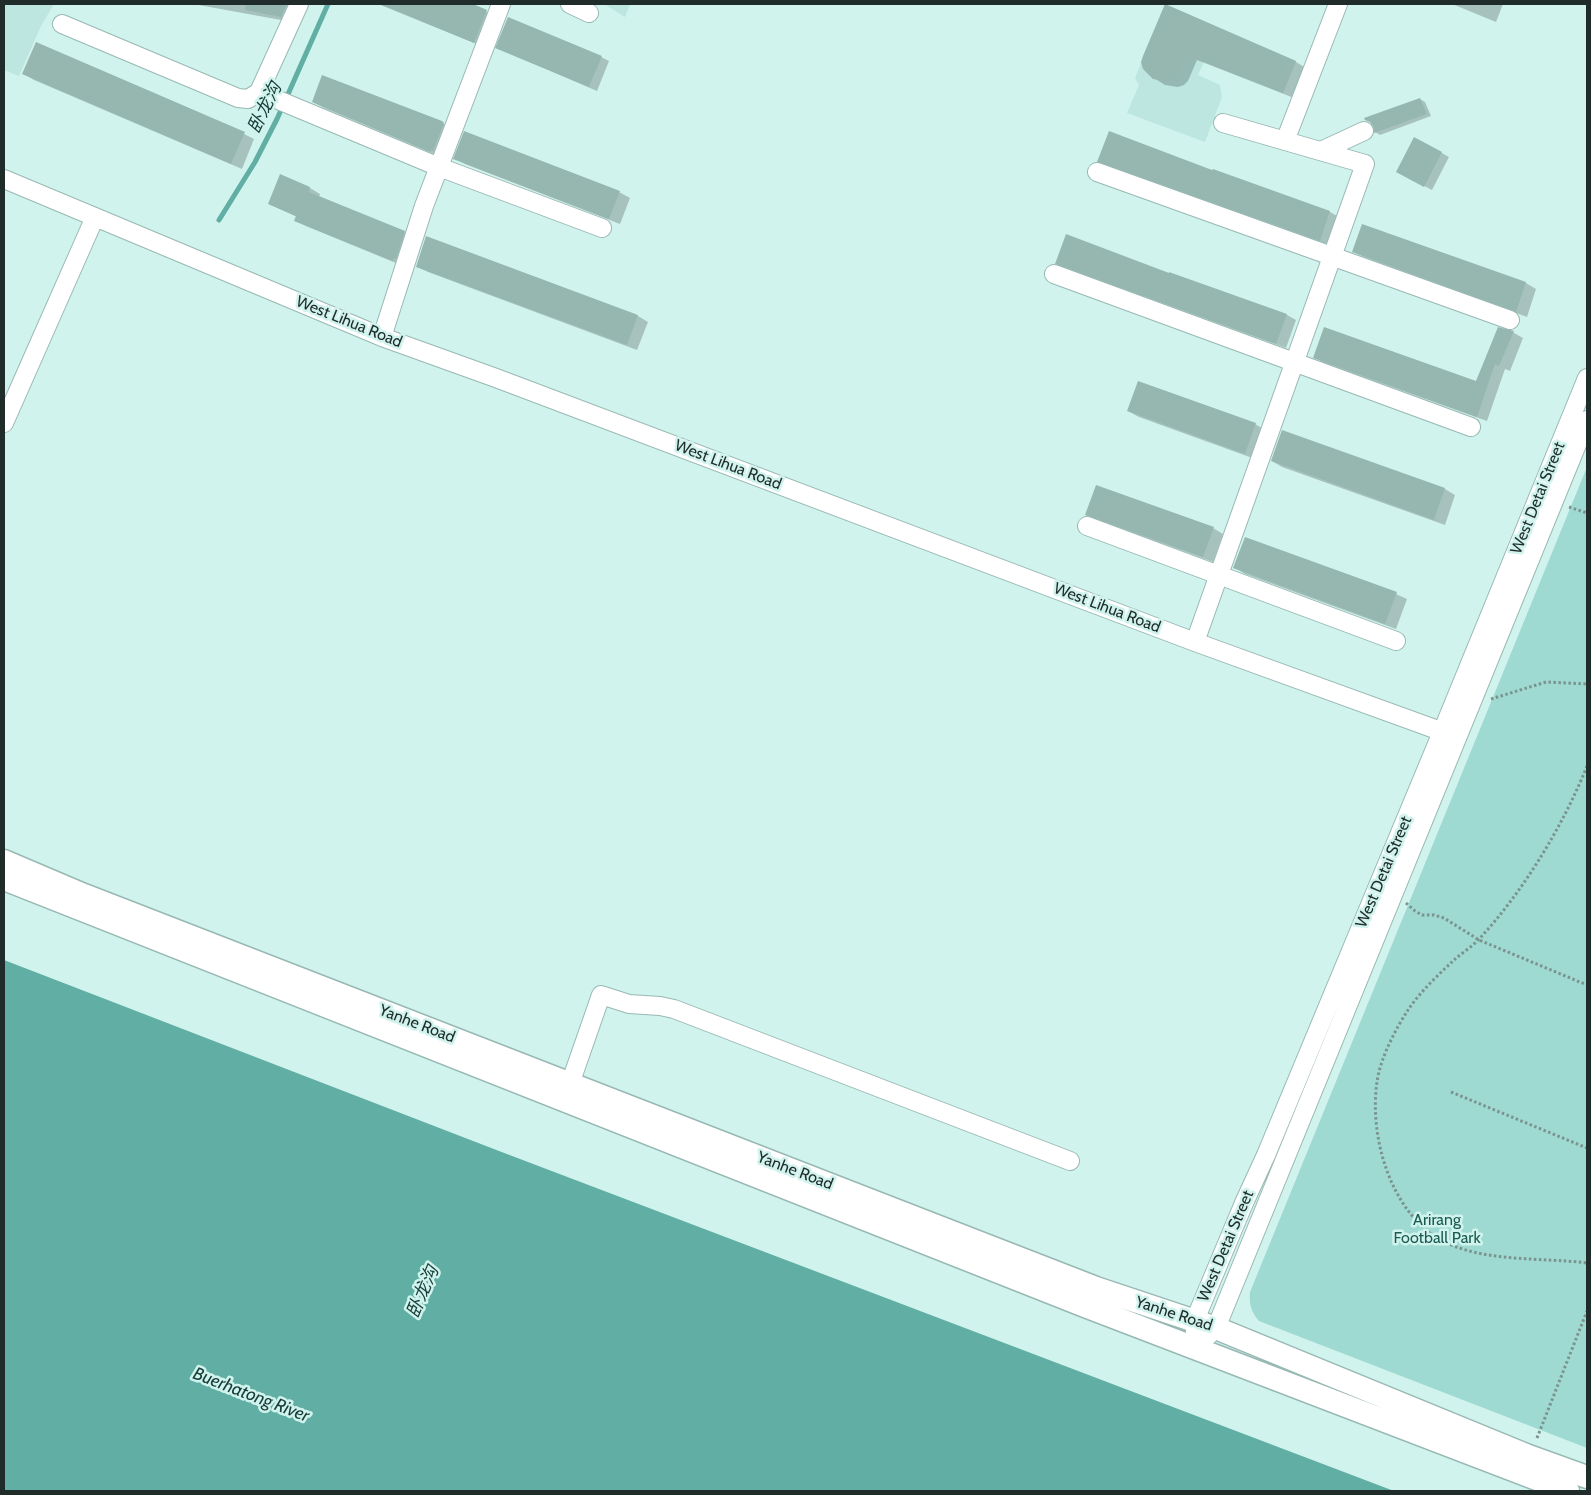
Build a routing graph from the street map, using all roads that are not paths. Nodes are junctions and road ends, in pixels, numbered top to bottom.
1 (299, 4) edge
2 (502, 4) edge
3 (570, 4) edge
4 (1338, 4) edge
5 (589, 13) dead end
6 (62, 24) dead end
7 (266, 95) junction
8 (1223, 123) dead end
9 (1364, 132) dead end
10 (1285, 141) junction
11 (1321, 151) junction
12 (439, 166) junction
13 (1097, 172) dead end
14 (4, 179) edge
15 (95, 217) junction
16 (602, 228) dead end
17 (1332, 256) junction
18 (1054, 274) dead end
19 (1510, 320) dead end
20 (382, 337) junction
21 (1295, 362) junction
22 (1587, 378) edge
23 (1587, 420) edge
24 (4, 423) edge
25 (1471, 427) dead end
26 (1086, 526) dead end
27 (1219, 575) junction
28 (1396, 641) dead end
29 (1195, 642) junction
30 (1450, 735) junction
31 (4, 861) edge
32 (4, 879) edge
33 (570, 1084) junction
34 (1070, 1160) dead end
35 (1205, 1324) junction
36 (1195, 1349) junction
37 (1587, 1477) edge
38 (1568, 1491) edge

1 - 7 street
2 - 12 street
3 - 5 street
4 - 10 street
6 - 7 street
7 - 12 street
8 - 10 street
9 - 11 street
10 - 11 street
11 - 17 street
12 - 16 street
12 - 20 street
13 - 17 street
14 - 15 street, West Lihua Road
15 - 20 street, West Lihua Road
15 - 24 street
17 - 19 street
17 - 21 street
18 - 21 street
20 - 29 street, West Lihua Road
21 - 25 street
21 - 27 street
22 - 30 street, West Detai Street
23 - 30 street, West Detai Street
26 - 27 street
27 - 28 street
27 - 29 street
29 - 30 street, West Lihua Road
30 - 35 street, West Detai Street
31 - 33 main road, Yanhe Road
32 - 36 main road, Yanhe Road
33 - 34 street
33 - 35 main road, Yanhe Road
35 - 36 street, West Detai Street
35 - 37 main road, Yanhe Road
36 - 38 main road, Yanhe Road

